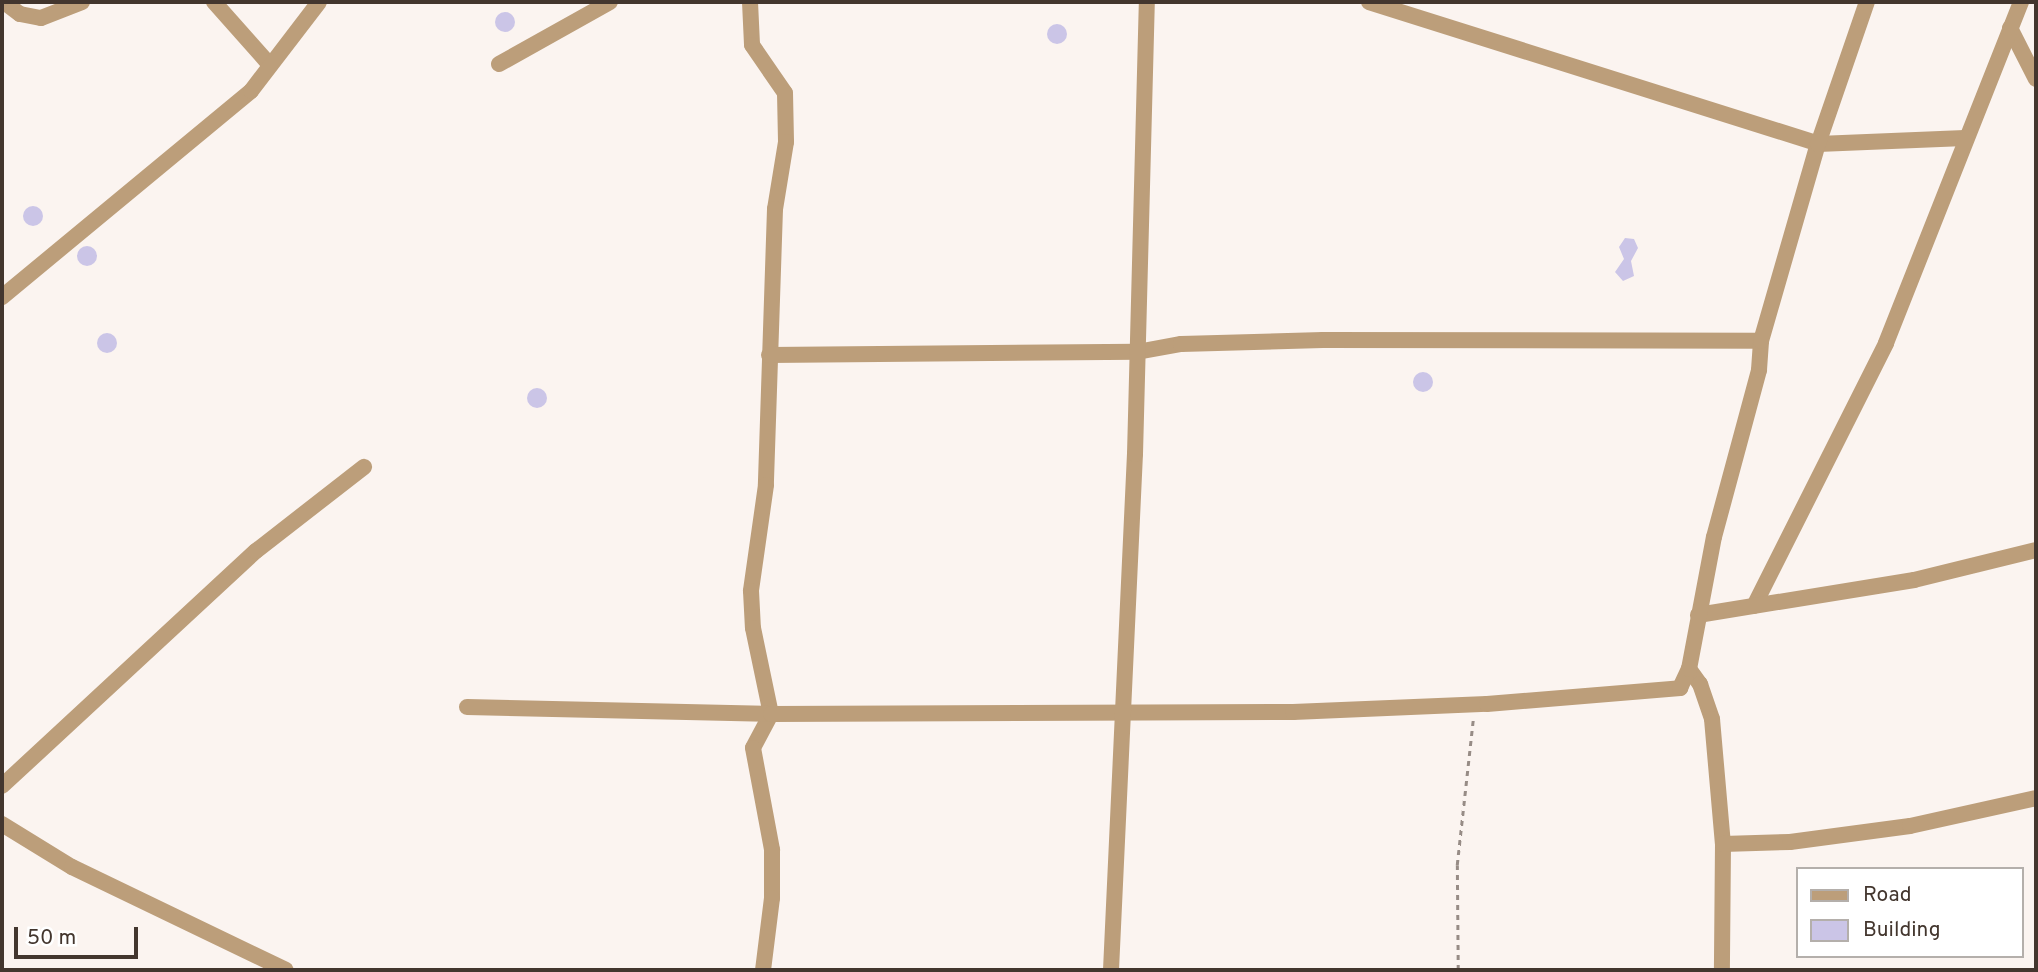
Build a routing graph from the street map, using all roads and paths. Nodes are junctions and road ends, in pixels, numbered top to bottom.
1 (4, 2) edge
2 (82, 2) edge
3 (214, 2) edge
4 (319, 2) edge
5 (610, 2) edge
6 (750, 2) edge
7 (1147, 2) edge
8 (1369, 2) edge
9 (1867, 2) edge
10 (2021, 2) edge
11 (2010, 28) junction
12 (499, 64) dead end
13 (270, 65) junction
14 (2036, 79) edge
15 (1965, 138) junction
16 (1818, 144) junction
17 (2, 297) edge
18 (1761, 341) junction
19 (1137, 352) junction
20 (769, 355) junction
21 (364, 467) dead end
22 (2036, 550) edge
23 (1754, 606) junction
24 (1698, 615) junction
25 (1689, 669) junction
26 (1474, 705) junction
27 (467, 707) dead end
28 (1124, 713) junction
29 (771, 714) junction
30 (2, 786) edge
31 (2036, 798) edge
32 (2, 824) edge
33 (1723, 844) junction
34 (286, 970) edge
35 (762, 970) edge
36 (1111, 970) edge
37 (1458, 970) edge
38 (1722, 970) edge

1 - 2 street
3 - 13 street
4 - 13 street
5 - 12 street
6 - 20 street
7 - 19 street
8 - 16 street
9 - 16 street
10 - 11 street
11 - 14 street
11 - 15 street
13 - 17 street
15 - 16 street
15 - 23 street
16 - 18 street
18 - 19 street
18 - 24 street
19 - 20 street
19 - 28 street
20 - 29 street
21 - 30 street
22 - 23 street
23 - 24 street
24 - 25 street
25 - 26 street
25 - 33 street
26 - 28 street
26 - 37 path
27 - 29 street
28 - 29 street
28 - 36 street
29 - 35 street
31 - 33 street
32 - 34 street
33 - 38 street

